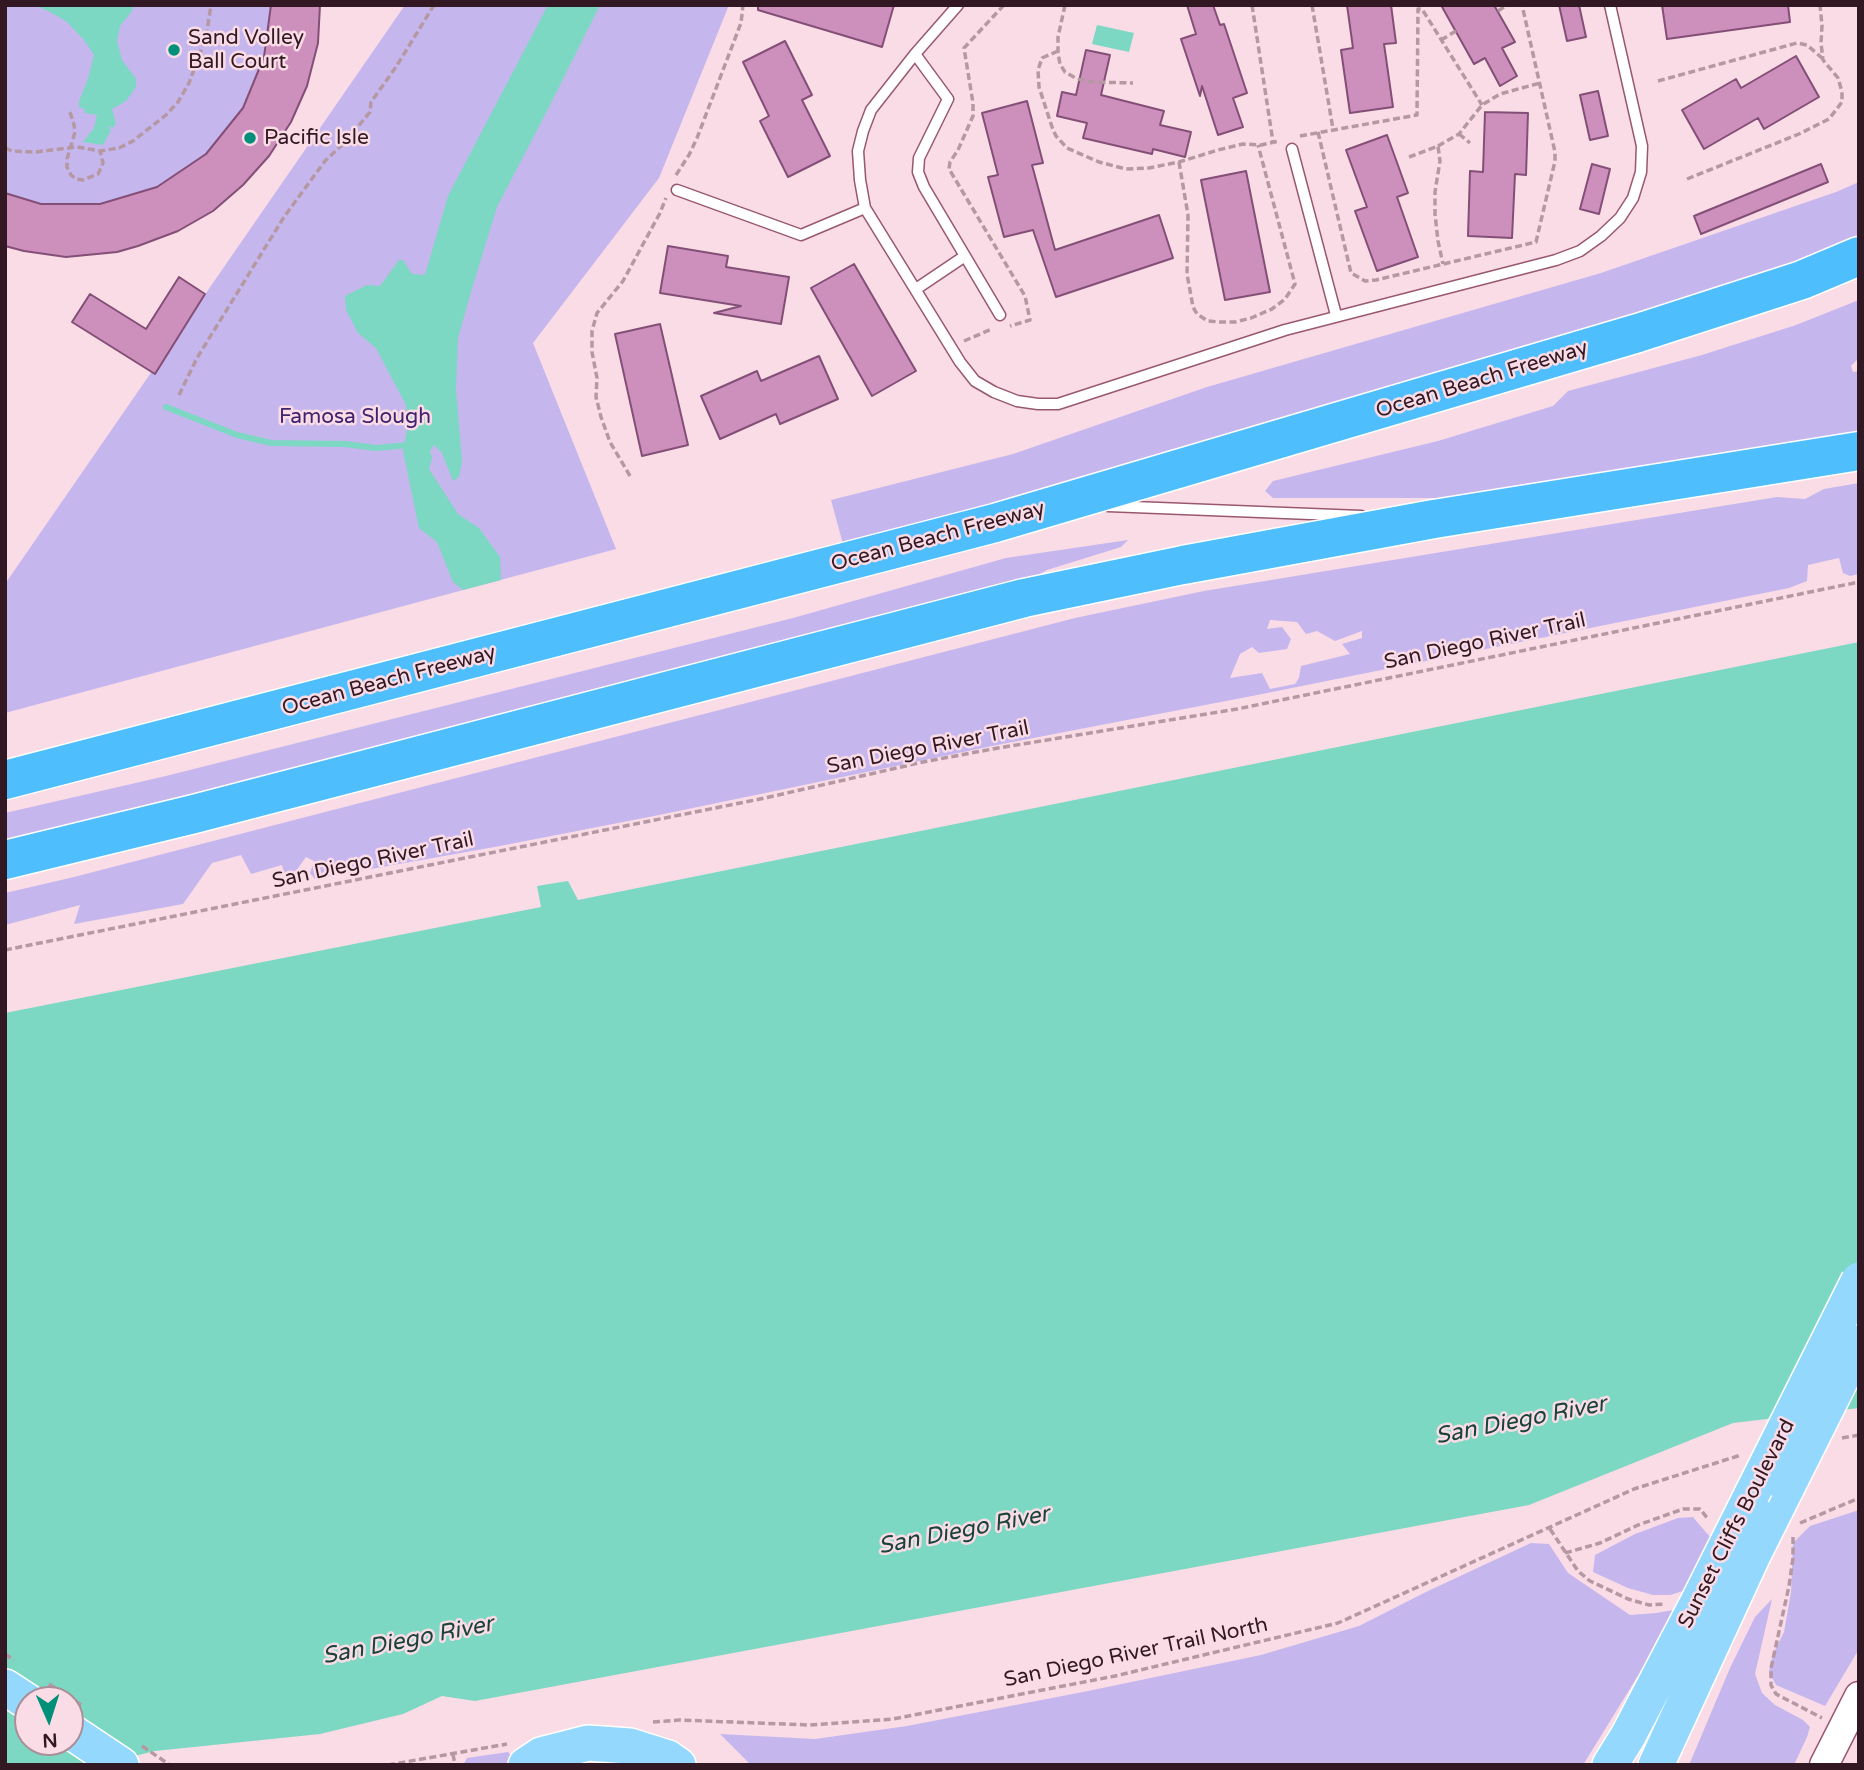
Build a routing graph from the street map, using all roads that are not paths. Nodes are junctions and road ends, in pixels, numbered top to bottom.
1 (958, 5) edge
2 (1610, 5) edge
3 (915, 54) junction
4 (1289, 144) road end
5 (672, 189) road end
6 (865, 208) junction
7 (965, 256) junction
8 (1859, 256) edge
9 (916, 289) junction
10 (1336, 315) junction
11 (1000, 321) road end
12 (1859, 451) edge
13 (1061, 504) junction
14 (1434, 519) junction
15 (5, 780) edge
16 (5, 860) edge
17 (1859, 1280) edge
18 (1859, 1343) edge
19 (1694, 1686) junction
20 (1859, 1696) edge
21 (84, 1740) edge
22 (517, 1754) edge
23 (121, 1765) edge
24 (678, 1765) edge
25 (1610, 1765) edge
26 (1656, 1765) edge
27 (1668, 1765) edge
28 (1824, 1765) edge

1 - 3 lane
2 - 10 lane
3 - 6 lane
3 - 7 lane
4 - 10 lane
5 - 6 lane
6 - 9 lane
7 - 9 lane
7 - 11 lane
8 - 13 highway, Ocean Beach Freeway
9 - 10 lane
12 - 14 highway
13 - 14 lane
13 - 15 highway, Ocean Beach Freeway
14 - 16 highway
17 - 25 main road, Sunset Cliffs Boulevard, bridge
18 - 19 main road, Sunset Cliffs Boulevard, bridge
19 - 26 main road, Sunset Cliffs Boulevard
19 - 27 main road
20 - 28 street
21 - 23 main road
22 - 24 main road

